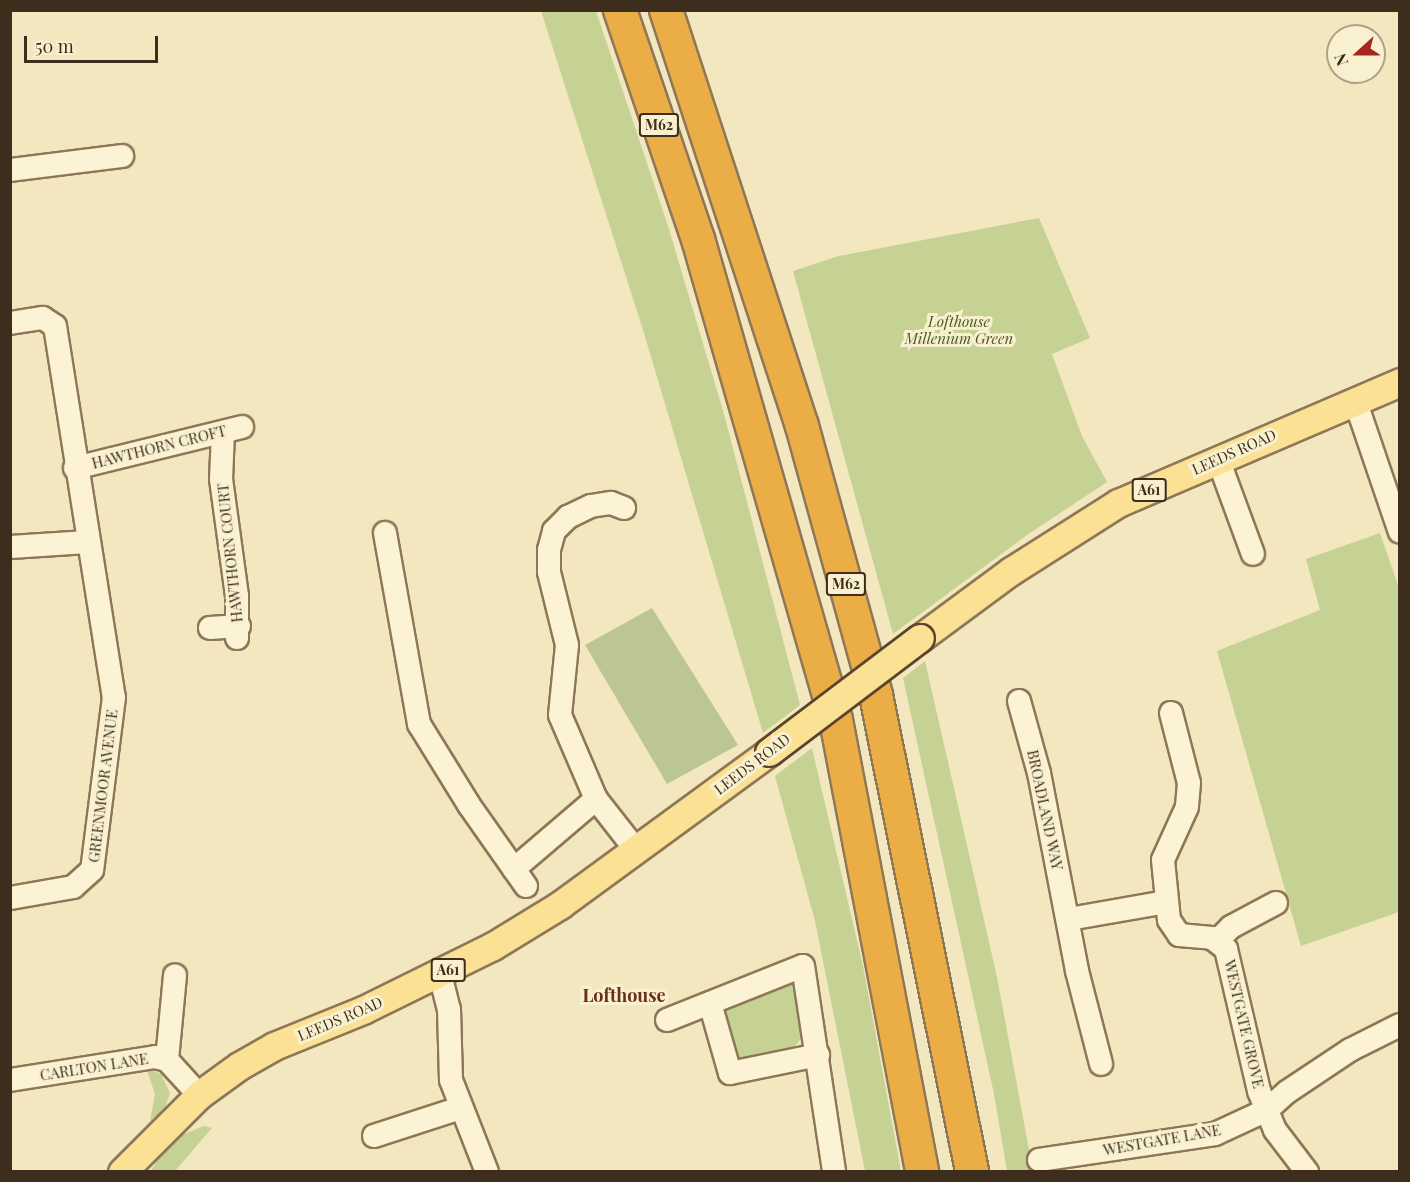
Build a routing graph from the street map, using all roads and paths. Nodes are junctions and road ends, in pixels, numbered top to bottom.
1 (620, 10) edge
2 (666, 10) edge
3 (122, 156) dead end
4 (10, 170) edge
5 (10, 323) edge
6 (1400, 382) edge
7 (1355, 400) junction
8 (233, 430) joint
9 (1218, 459) junction
10 (75, 468) junction
11 (624, 508) dead end
12 (1400, 532) edge
13 (385, 533) dead end
14 (88, 542) junction
15 (10, 547) edge
16 (1253, 554) dead end
17 (210, 628) dead end
18 (1019, 701) dead end
19 (1171, 713) dead end
20 (596, 799) junction
21 (636, 850) junction
22 (10, 898) edge
23 (1166, 902) junction
24 (1276, 903) dead end
25 (1070, 919) junction
26 (1218, 940) junction
27 (440, 974) junction
28 (175, 975) dead end
29 (710, 1003) junction
30 (668, 1020) dead end
31 (1400, 1025) edge
32 (818, 1055) junction
33 (167, 1060) junction
34 (1101, 1064) dead end
35 (10, 1080) edge
36 (199, 1095) junction
37 (460, 1108) junction
38 (1267, 1110) junction
39 (374, 1136) dead end
40 (1039, 1160) dead end
41 (122, 1172) edge
42 (487, 1172) edge
43 (834, 1172) edge
44 (922, 1172) edge
45 (972, 1172) edge
46 (1307, 1172) edge

1 - 44 highway, M62
2 - 45 highway, M62
3 - 4 street
5 - 10 street, GREENMOOR AVENUE
6 - 7 main road, LEEDS ROAD / A61
7 - 9 main road, LEEDS ROAD / A61
7 - 12 street
8 - 10 street, HAWTHORN CROFT
8 - 17 street, HAWTHORN COURT
9 - 16 street
9 - 21 main road, LEEDS ROAD / A61, bridge
10 - 14 street, GREENMOOR AVENUE
11 - 20 street
13 - 20 street
14 - 15 street
14 - 22 street, GREENMOOR AVENUE
18 - 25 street, BROADLAND WAY
19 - 23 street, WESTGATE GROVE
20 - 21 street
21 - 27 main road, LEEDS ROAD / A61
23 - 25 street
23 - 26 street, WESTGATE GROVE
24 - 26 street, WESTGATE GROVE
25 - 34 street, BROADLAND WAY
26 - 38 street, WESTGATE GROVE
27 - 36 main road, LEEDS ROAD / A61
27 - 37 street
28 - 33 street
29 - 30 street
29 - 32 street
29 - 32 street
31 - 38 street, WESTGATE LANE
32 - 43 street
33 - 35 street, CARLTON LANE
33 - 36 street, CARLTON LANE
36 - 41 main road, LEEDS ROAD / A61
37 - 39 street
37 - 42 street
38 - 40 street, WESTGATE LANE
38 - 46 street, WESTGATE GROVE

